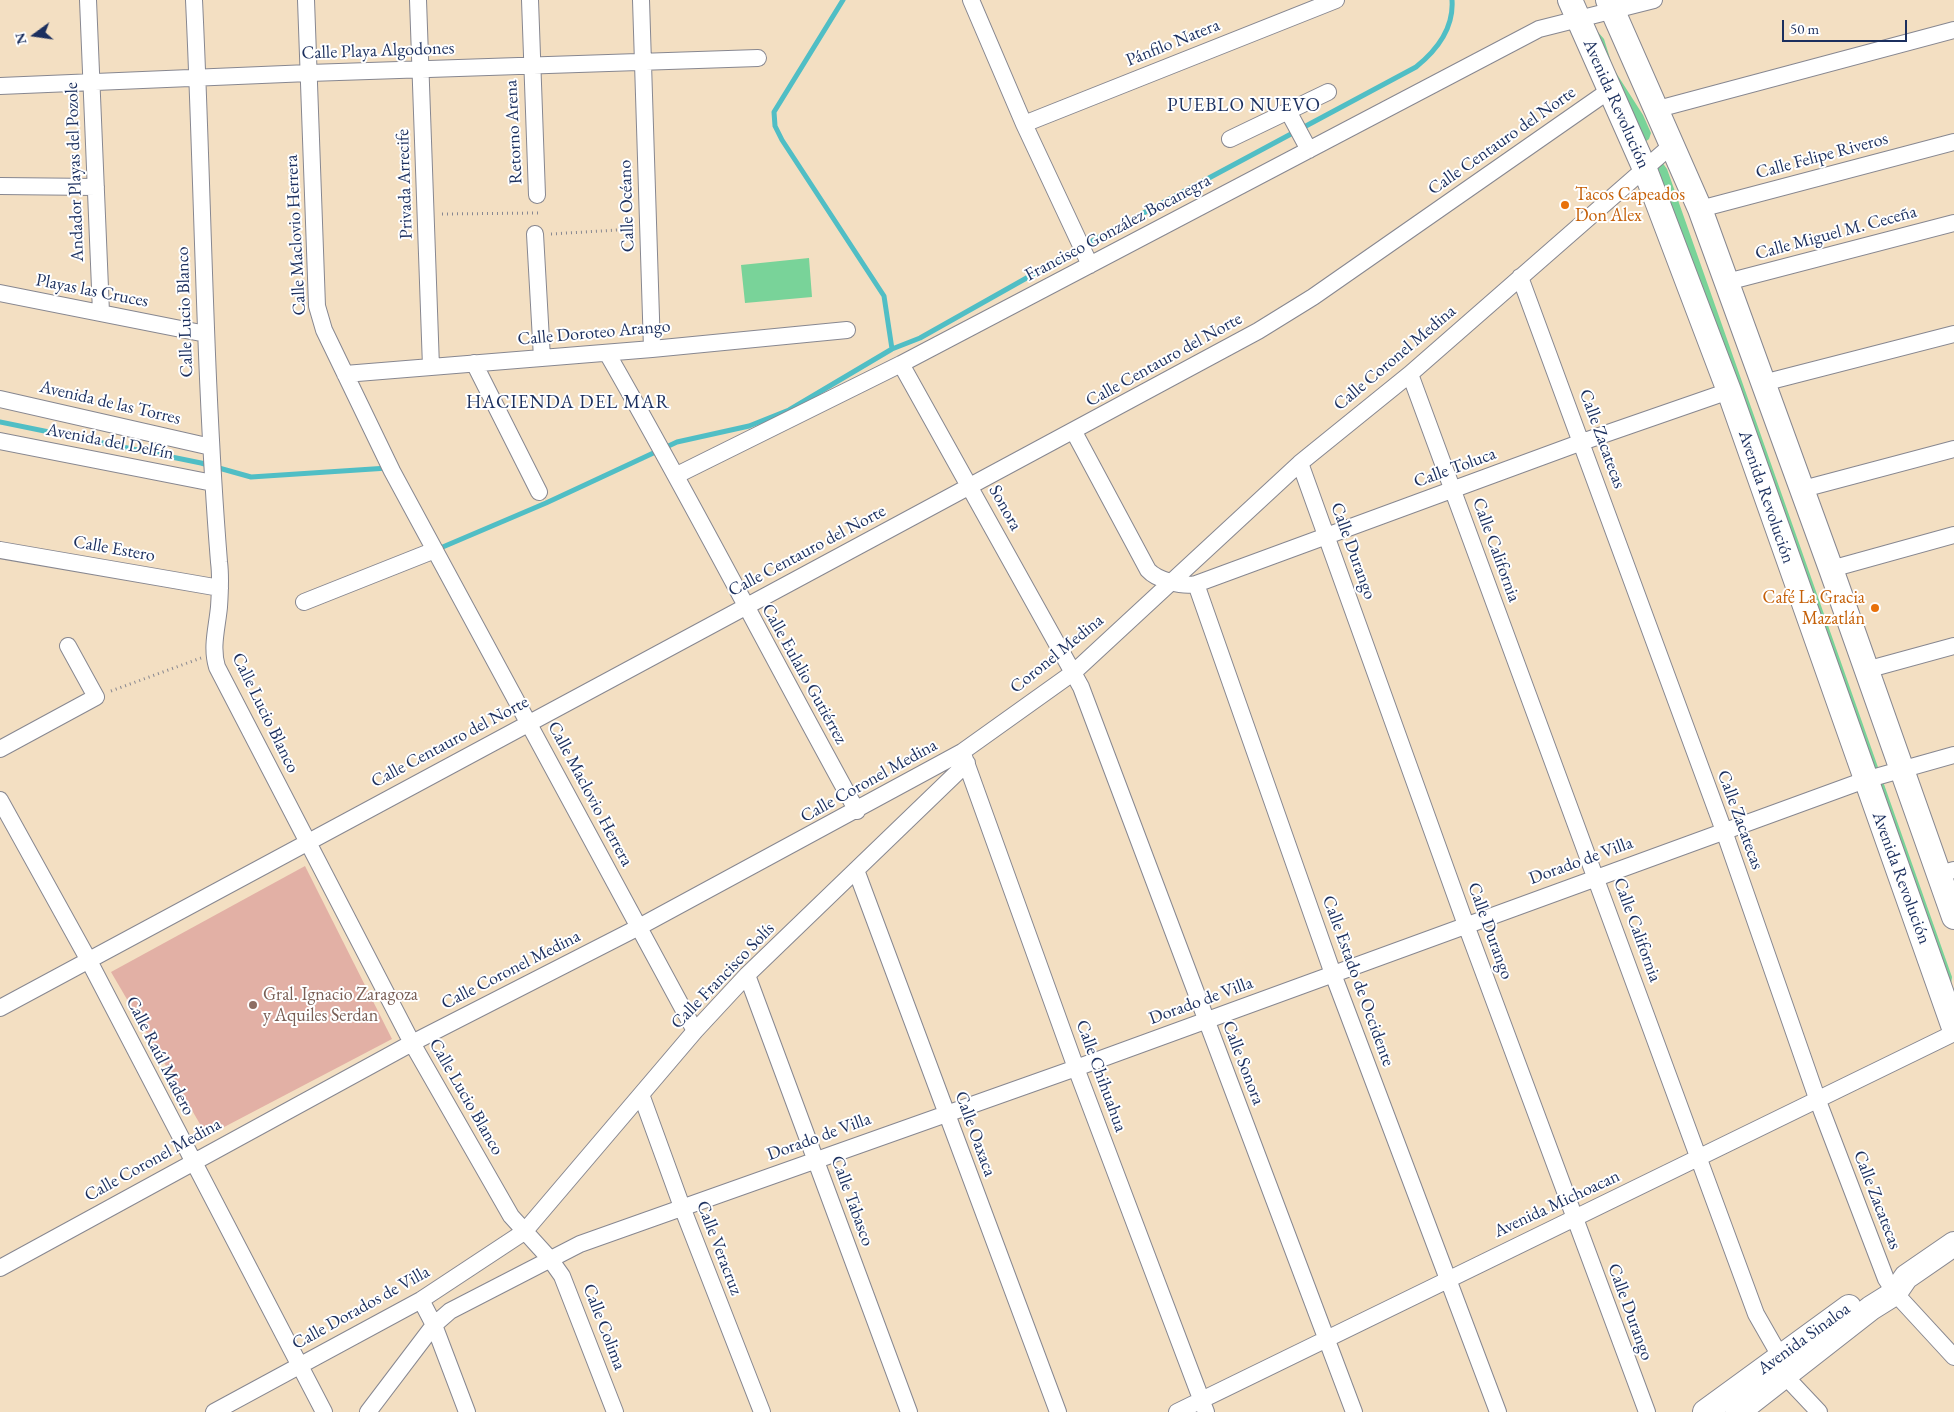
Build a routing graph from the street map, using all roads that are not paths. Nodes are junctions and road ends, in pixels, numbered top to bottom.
1 (88, 0) edge
2 (194, 0) edge
3 (306, 0) edge
4 (418, 0) edge
5 (530, 0) edge
6 (641, 0) edge
7 (971, 0) edge
8 (1336, 0) edge
9 (1654, 0) edge
10 (1611, 5) edge
11 (1574, 9) edge
12 (1954, 30) edge
13 (758, 58) dead end
14 (643, 62) junction
15 (531, 66) junction
16 (421, 71) junction
17 (309, 73) junction
18 (198, 79) junction
19 (92, 83) junction
20 (0, 86) edge
21 (1610, 90) junction
22 (1328, 92) dead end
23 (1658, 109) junction
24 (1288, 111) junction
25 (1024, 124) junction
26 (1230, 139) dead end
27 (1954, 142) edge
28 (1673, 144) junction
29 (1309, 150) junction
30 (1644, 167) junction
31 (0, 186) edge
32 (96, 187) junction
33 (537, 195) road end
34 (1700, 209) junction
35 (1954, 223) edge
36 (535, 234) road end
37 (1084, 252) junction
38 (1520, 277) junction
39 (1727, 282) junction
40 (0, 294) edge
41 (101, 312) junction
42 (847, 330) dead end
43 (206, 334) junction
44 (1954, 334) edge
45 (652, 349) junction
46 (607, 353) junction
47 (542, 358) junction
48 (474, 363) junction
49 (901, 364) junction
50 (431, 367) junction
51 (345, 374) junction
52 (1410, 374) junction
53 (1764, 384) junction
54 (1729, 391) junction
55 (0, 399) edge
56 (1074, 432) junction
57 (0, 441) edge
58 (1582, 442) junction
59 (211, 447) junction
60 (1954, 449) edge
61 (1300, 463) junction
62 (675, 471) junction
63 (213, 483) junction
64 (970, 486) junction
65 (1803, 489) junction
66 (1453, 491) junction
67 (539, 492) dead end
68 (1954, 536) edge
69 (1326, 537) junction
70 (0, 550) edge
71 (434, 550) junction
72 (1832, 569) junction
73 (1172, 581) junction
74 (1196, 584) junction
75 (220, 588) junction
76 (304, 602) dead end
77 (745, 607) junction
78 (68, 646) dead end
79 (1954, 646) edge
80 (1866, 670) junction
81 (1074, 672) junction
82 (528, 723) junction
83 (0, 749) edge
84 (1954, 755) edge
85 (965, 758) junction
86 (1901, 769) junction
87 (1865, 780) junction
88 (0, 800) edge
89 (857, 811) junction
90 (1724, 831) junction
91 (307, 841) junction
92 (856, 870) junction
93 (1947, 872) edge
94 (1596, 877) junction
95 (1954, 917) edge
96 (1466, 925) junction
97 (639, 927) junction
98 (88, 959) junction
99 (1333, 974) junction
100 (747, 976) junction
101 (0, 1008) edge
102 (1206, 1020) junction
103 (1954, 1028) edge
104 (695, 1031) junction
105 (1954, 1033) edge
106 (412, 1043) junction
107 (1076, 1068) junction
108 (642, 1096) junction
109 (1818, 1101) junction
110 (946, 1113) junction
111 (1700, 1159) junction
112 (816, 1160) junction
113 (192, 1162) junction
114 (682, 1207) junction
115 (1575, 1218) junction
116 (524, 1232) junction
117 (1954, 1244) edge
118 (550, 1259) junction
119 (0, 1268) edge
120 (1448, 1278) junction
121 (1896, 1283) junction
122 (421, 1300) junction
123 (434, 1324) junction
124 (1327, 1340) junction
125 (1954, 1357) edge
126 (299, 1365) junction
127 (1783, 1366) junction
128 (1204, 1406) edge
129 (214, 1412) edge
130 (324, 1412) edge
131 (368, 1412) edge
132 (467, 1412) edge
133 (615, 1412) edge
134 (762, 1412) edge
135 (909, 1412) edge
136 (1058, 1412) edge
137 (1177, 1412) edge
138 (1354, 1412) edge
139 (1498, 1412) edge
140 (1647, 1412) edge
141 (1705, 1412) edge
142 (1738, 1412) edge
143 (1819, 1412) edge

1 - 19 street, Andador Playas del Pozole
2 - 18 street, Calle Lucio Blanco
3 - 17 street, Calle Maclovio Herrera
4 - 16 street, Privada Arrecife
5 - 15 street, Retorno Arena
6 - 14 street, Calle Océano
7 - 25 street
8 - 25 street, Pánfilo Natera
9 - 10 street, Francisco González Bocanegra
10 - 11 street, Francisco González Bocanegra
10 - 23 street, Avenida Revolución
11 - 21 street, Avenida Revolución
11 - 29 street, Francisco González Bocanegra
12 - 23 street
13 - 14 street, Calle Playa Algodones
14 - 15 street, Calle Playa Algodones
14 - 45 street, Calle Océano
15 - 16 street, Calle Playa Algodones
15 - 33 street, Retorno Arena
16 - 17 street, Calle Playa Algodones
16 - 50 street, Privada Arrecife
17 - 18 street, Calle Playa Algodones
17 - 51 street, Calle Maclovio Herrera
18 - 19 street, Calle Playa Algodones
18 - 43 street, Calle Lucio Blanco
19 - 20 street, Calle Playa Algodones
19 - 32 street, Andador Playas del Pozole
21 - 30 street, Avenida Revolución
21 - 56 street, Calle Centauro del Norte
22 - 24 street
23 - 28 street, Avenida Revolución
24 - 26 street
24 - 29 street
25 - 37 street
27 - 34 street, Calle Felipe Riveros
28 - 30 street, Calle Coronel Medina
28 - 34 street, Avenida Revolución
29 - 37 street, Francisco González Bocanegra
30 - 38 street, Calle Coronel Medina
30 - 54 street, Avenida Revolución
31 - 32 street
32 - 41 street, Andador Playas del Pozole
34 - 39 street, Avenida Revolución
35 - 39 street, Calle Miguel M. Ceceña
36 - 47 street
37 - 49 street, Francisco González Bocanegra
38 - 52 street, Calle Coronel Medina
38 - 58 street, Calle Zacatecas
39 - 53 street, Avenida Revolución
40 - 41 street, Playas las Cruces
41 - 43 street, Playas las Cruces
42 - 45 street, Calle Doroteo Arango
43 - 59 street, Calle Lucio Blanco
44 - 53 street
45 - 46 street, Calle Doroteo Arango
46 - 47 street, Calle Doroteo Arango
46 - 62 street, Calle Eulalio Gutiérrez
47 - 48 street, Calle Doroteo Arango
48 - 50 street, Calle Doroteo Arango
48 - 67 street
49 - 62 street, Francisco González Bocanegra
49 - 64 street, Sonora
50 - 51 street, Calle Doroteo Arango
51 - 71 street, Calle Maclovio Herrera
52 - 61 street, Calle Coronel Medina
52 - 66 street, Calle California
53 - 65 street, Avenida Revolución
54 - 58 street, Calle Toluca
54 - 87 street, Avenida Revolución
55 - 59 street, Avenida de las Torres
56 - 64 street, Calle Centauro del Norte
56 - 73 street
57 - 63 street, Avenida del Delfín
58 - 66 street, Calle Toluca
58 - 90 street, Calle Zacatecas
59 - 63 street, Calle Lucio Blanco
60 - 65 street
61 - 69 street, Calle Durango
61 - 73 street, Calle Coronel Medina
62 - 77 street, Calle Eulalio Gutiérrez
63 - 75 street, Calle Lucio Blanco
64 - 77 street, Calle Centauro del Norte
64 - 81 street, Sonora
65 - 72 street, Avenida Revolución
66 - 69 street, Calle Toluca
66 - 94 street, Calle California
68 - 72 street
69 - 74 street, Calle Toluca
69 - 96 street, Calle Durango
70 - 75 street, Calle Estero
71 - 76 street
71 - 82 street, Calle Maclovio Herrera
72 - 80 street, Avenida Revolución
73 - 74 street
73 - 81 street, Coronel Medina
74 - 99 street, Calle Estado de Occidente
75 - 91 street, Calle Lucio Blanco
77 - 82 street, Calle Centauro del Norte
77 - 89 street, Calle Eulalio Gutiérrez
78 - 83 street
79 - 80 street
80 - 86 street, Avenida Revolución
81 - 85 street, Coronel Medina
81 - 102 street, Calle Sonora
82 - 91 street, Calle Centauro del Norte
82 - 97 street, Calle Maclovio Herrera
84 - 86 street, Dorado de Villa
85 - 89 street, Calle Coronel Medina
85 - 92 street, Calle Francisco Solís
85 - 107 street, Calle Chihuahua
86 - 87 street, Dorado de Villa
86 - 93 street, Avenida Revolución
87 - 90 street, Dorado de Villa
87 - 103 street, Avenida Revolución
88 - 98 street, Calle Raúl Madero
89 - 97 street, Calle Coronel Medina
90 - 94 street, Dorado de Villa
90 - 109 street, Calle Zacatecas
91 - 98 street, Calle Centauro del Norte
91 - 106 street, Calle Lucio Blanco
92 - 100 street, Calle Francisco Solís
92 - 110 street, Calle Oaxaca
93 - 95 street, Avenida Revolución
94 - 96 street, Dorado de Villa
94 - 111 street, Calle California
96 - 99 street, Dorado de Villa
96 - 115 street, Calle Durango
97 - 104 street, Calle Maclovio Herrera
97 - 106 street, Calle Coronel Medina
98 - 101 street, Calle Centauro del Norte
98 - 113 street, Calle Raúl Madero
99 - 102 street, Dorado de Villa
99 - 120 street, Calle Estado de Occidente
100 - 104 street, Calle Francisco Solís
100 - 112 street, Calle Tabasco
102 - 107 street, Dorado de Villa
102 - 124 street, Calle Sonora
104 - 108 street, Calle Francisco Solís
105 - 109 street, Avenida Michoacan
106 - 113 street, Calle Coronel Medina
106 - 116 street, Calle Lucio Blanco
107 - 110 street, Dorado de Villa
107 - 128 street, Calle Chihuahua
108 - 114 street, Calle Veracruz
108 - 116 street, Calle Francisco Solís
109 - 111 street, Avenida Michoacan
109 - 121 street, Calle Zacatecas
110 - 112 street, Dorado de Villa
110 - 136 street, Calle Oaxaca
111 - 115 street, Avenida Michoacan
111 - 127 street, Calle California
112 - 114 street, Dorado de Villa
112 - 135 street, Calle Tabasco
113 - 119 street, Calle Coronel Medina
113 - 126 street, Calle Raúl Madero
114 - 118 street, Dorado de Villa
114 - 134 street, Calle Veracruz
115 - 120 street, Avenida Michoacan
115 - 140 street, Calle Durango
116 - 118 street, Calle Lucio Blanco
116 - 122 street, Calle Dorados de Villa
117 - 121 street, Avenida Sinaloa
118 - 123 street
118 - 133 street, Calle Colima
120 - 124 street, Avenida Michoacan
120 - 139 street, Calle Estado de Occidente
121 - 125 street, Calle Zacatecas
121 - 127 street, Avenida Sinaloa
122 - 123 street
122 - 126 street, Calle Dorados de Villa
123 - 131 street
123 - 132 street
124 - 128 street, Avenida Michoacan
124 - 138 street, Calle Sonora
126 - 129 street, Calle Dorados de Villa
126 - 130 street, Calle Raúl Madero
127 - 141 street, Avenida Sinaloa
127 - 142 street, Avenida Sinaloa
127 - 143 street, Calle California
128 - 137 street, Avenida Michoacan

